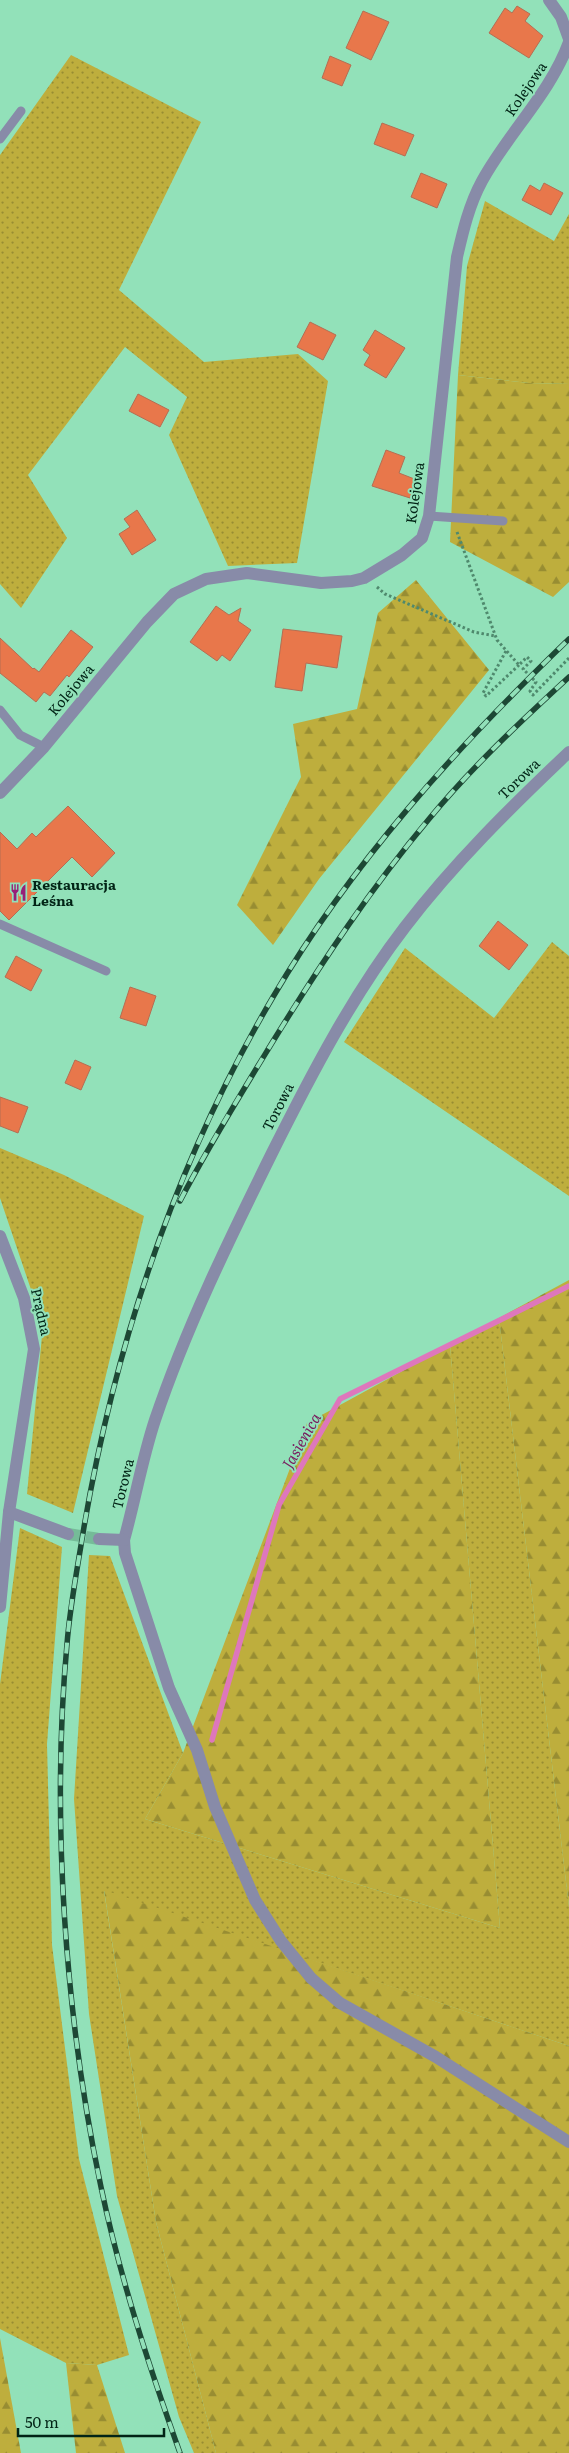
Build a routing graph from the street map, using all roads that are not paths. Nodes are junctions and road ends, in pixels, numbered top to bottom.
1 (548, 0) edge
2 (569, 40) edge
3 (21, 111) dead end
4 (0, 140) edge
5 (429, 516) junction
6 (503, 520) dead end
7 (0, 710) edge
8 (44, 747) junction
9 (569, 752) edge
10 (0, 793) edge
11 (0, 924) edge
12 (106, 971) dead end
13 (0, 1236) edge
14 (9, 1512) junction
15 (68, 1534) tunnel mouth
16 (98, 1539) tunnel mouth
17 (124, 1540) junction
18 (0, 1607) edge
19 (569, 2142) edge

1 - 2 street, Kolejowa
2 - 5 street, Kolejowa
3 - 4 lane
5 - 6 lane
5 - 8 street, Kolejowa
7 - 8 lane
8 - 10 street, Kolejowa
9 - 17 street, Torowa
11 - 12 lane
13 - 14 street, Prądna
14 - 15 street
14 - 18 street, Prądna
16 - 17 street
17 - 19 street

